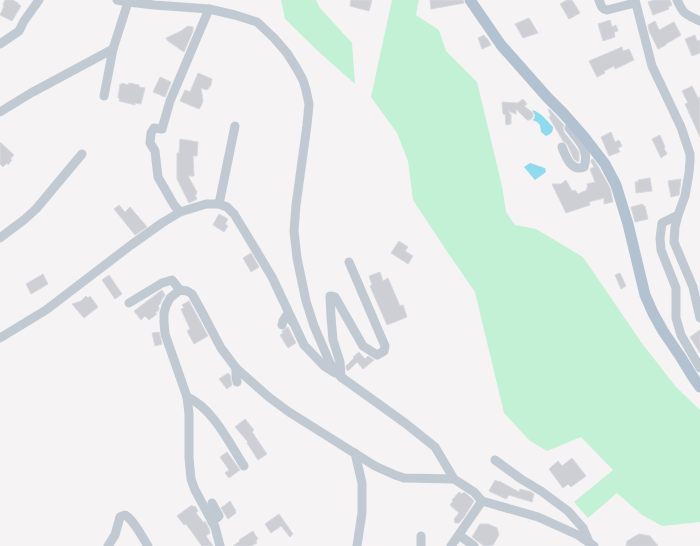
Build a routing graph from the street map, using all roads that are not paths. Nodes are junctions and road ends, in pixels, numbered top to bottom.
1 (39, 0) edge
2 (117, 0) edge
3 (470, 0) edge
4 (599, 0) edge
5 (677, 0) edge
6 (635, 1) edge
7 (128, 2) junction
8 (209, 9) junction
9 (700, 21) edge
10 (0, 44) edge
11 (113, 49) junction
12 (104, 96) dead end
13 (0, 112) edge
14 (572, 124) junction
15 (235, 126) dead end
16 (562, 147) dead end
17 (82, 154) dead end
18 (219, 204) junction
19 (180, 212) junction
20 (678, 215) junction
21 (0, 238) edge
22 (349, 262) dead end
23 (180, 290) junction
24 (129, 303) dead end
25 (700, 318) edge
26 (294, 322) junction
27 (282, 325) dead end
28 (0, 338) edge
29 (236, 368) junction
30 (700, 368) edge
31 (341, 377) junction
32 (237, 382) dead end
33 (700, 387) edge
34 (187, 396) junction
35 (355, 453) junction
36 (496, 460) dead end
37 (244, 466) dead end
38 (454, 479) junction
39 (482, 501) junction
40 (212, 503) dead end
41 (212, 522) junction
42 (459, 535) junction
43 (421, 536) dead end
44 (591, 544) edge
45 (108, 546) edge
46 (148, 546) edge
47 (220, 546) edge
48 (357, 546) edge
49 (421, 546) edge
50 (451, 546) edge
51 (474, 546) edge

1 - 10 street
2 - 7 street
3 - 14 main road
4 - 6 street
5 - 9 street
6 - 20 street
7 - 8 street
7 - 11 street
8 - 19 street
8 - 31 street
11 - 12 street
11 - 13 street
14 - 16 street
14 - 33 main road
15 - 18 street
17 - 21 street
18 - 19 street
18 - 26 street
19 - 28 street
20 - 25 street
20 - 30 street
22 - 31 street
23 - 24 street
23 - 29 street
23 - 34 street
26 - 27 street
26 - 31 street
29 - 32 street
29 - 35 street
31 - 38 street
34 - 37 street
34 - 41 street
35 - 38 street
35 - 48 street
36 - 44 street
38 - 39 street
39 - 42 street
39 - 44 street
40 - 41 street
41 - 47 street
42 - 50 street
42 - 51 street
43 - 49 street
45 - 46 street

